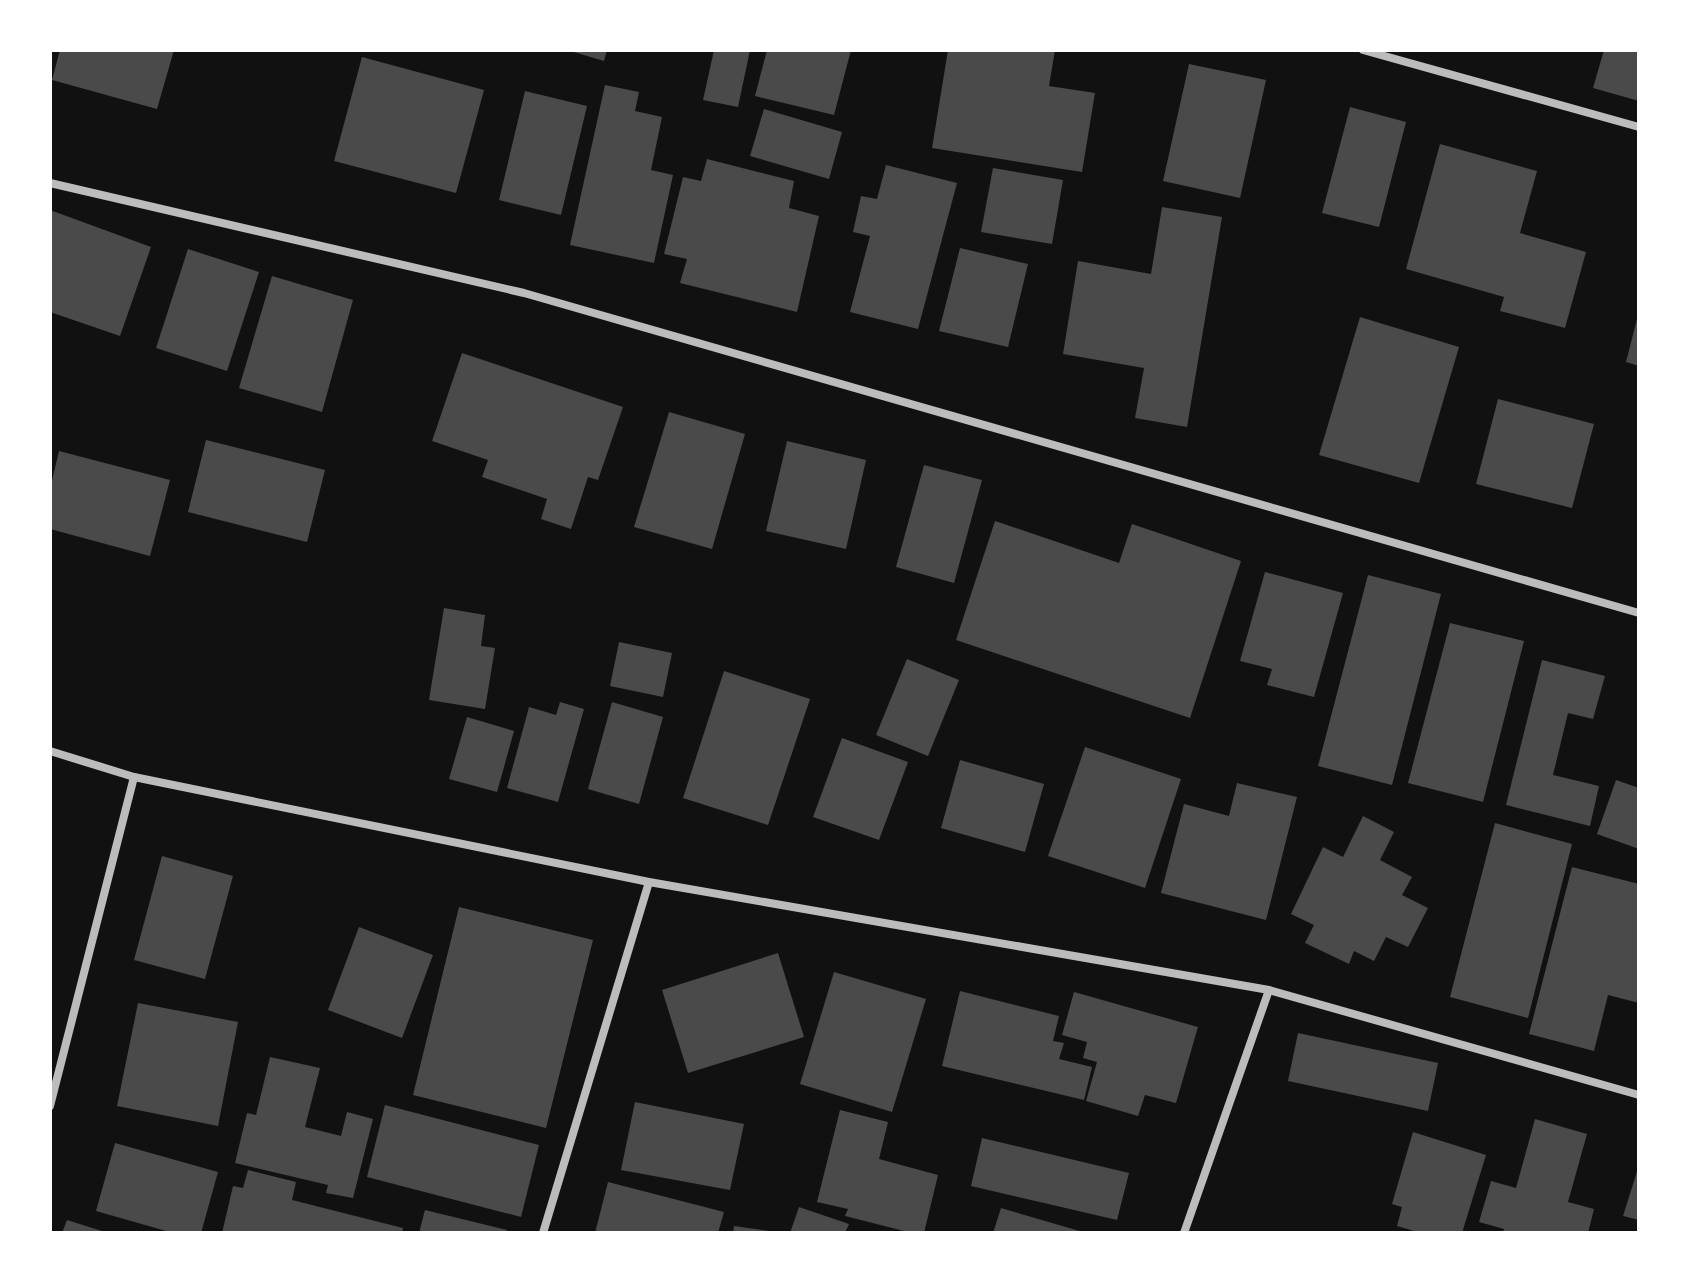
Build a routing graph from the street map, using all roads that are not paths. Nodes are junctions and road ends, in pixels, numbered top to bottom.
1 (1363, 50) edge
2 (1639, 127) edge
3 (50, 183) edge
4 (1639, 613) edge
5 (50, 751) edge
6 (134, 777) junction
7 (649, 882) junction
8 (1269, 990) junction
9 (1639, 1095) edge
10 (50, 1106) edge
11 (543, 1233) edge
12 (1184, 1233) edge

1 - 2 street
3 - 4 street
5 - 6 street
6 - 7 street
6 - 10 street
7 - 8 street
7 - 11 street
8 - 9 street
8 - 12 street

